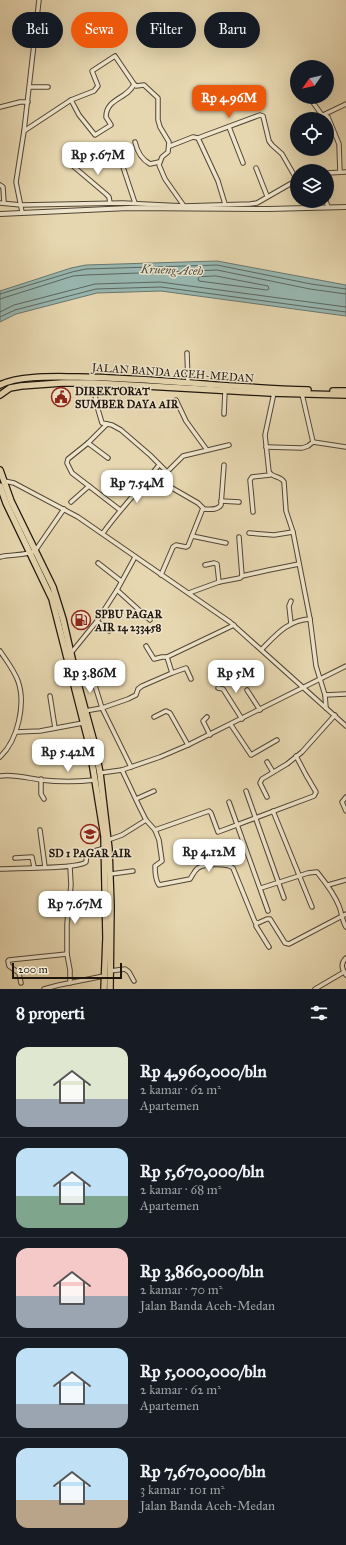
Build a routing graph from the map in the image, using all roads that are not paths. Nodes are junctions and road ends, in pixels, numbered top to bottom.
1 (39, 0) edge
2 (134, 84) junction
3 (30, 87) junction
4 (48, 88) dead end
5 (71, 100) junction
6 (28, 102) junction
7 (346, 104) edge
8 (0, 107) edge
9 (329, 112) edge
10 (229, 127) junction
11 (24, 131) junction
12 (334, 132) edge
13 (198, 138) junction
14 (135, 142) dead end
15 (170, 146) dead end
16 (67, 160) dead end
17 (159, 162) junction
18 (243, 163) dead end
19 (123, 167) dead end
20 (256, 168) dead end
21 (290, 168) edge
22 (334, 172) edge
23 (340, 172) junction
24 (346, 172) edge
25 (290, 184) edge
26 (0, 185) edge
27 (267, 196) junction
28 (135, 203) junction
29 (2, 204) edge
30 (110, 204) junction
31 (225, 204) junction
32 (21, 205) junction
33 (184, 206) junction
34 (334, 207) edge
35 (346, 207) edge
36 (298, 208) edge
37 (22, 212) junction
38 (0, 214) edge
39 (187, 353) dead end
40 (93, 383) junction
41 (1, 384) edge
42 (188, 386) junction
43 (225, 391) junction
44 (346, 391) edge
45 (274, 393) junction
46 (302, 394) junction
47 (0, 395) edge
48 (346, 395) edge
49 (176, 400) dead end
50 (224, 414) dead end
51 (107, 424) junction
52 (313, 442) junction
53 (88, 443) junction
54 (229, 445) dead end
55 (266, 447) junction
56 (346, 447) edge
57 (207, 450) junction
58 (108, 458) dead end
59 (159, 465) junction
60 (224, 465) dead end
61 (0, 470) edge
62 (155, 471) junction
63 (167, 472) junction
64 (270, 475) junction
65 (161, 478) junction
66 (2, 483) edge
67 (89, 486) junction
68 (221, 501) junction
69 (71, 502) dead end
70 (239, 502) dead end
71 (64, 509) junction
72 (203, 509) junction
73 (120, 510) junction
74 (253, 512) dead end
75 (293, 532) junction
76 (103, 533) junction
77 (249, 533) dead end
78 (192, 536) junction
79 (239, 536) dead end
80 (226, 543) dead end
81 (33, 552) junction
82 (0, 557) edge
83 (135, 557) junction
84 (98, 563) dead end
85 (299, 564) junction
86 (205, 565) dead end
87 (160, 575) junction
88 (242, 576) junction
89 (121, 581) junction
90 (219, 582) junction
91 (117, 590) junction
92 (189, 593) junction
93 (291, 601) dead end
94 (97, 620) junction
95 (150, 620) dead end
96 (310, 620) junction
97 (291, 624) junction
98 (234, 625) junction
99 (109, 631) dead end
100 (146, 646) dead end
101 (262, 649) junction
102 (0, 651) edge
103 (71, 653) junction
104 (167, 657) junction
105 (346, 666) edge
106 (172, 673) junction
107 (191, 679) dead end
108 (321, 679) junction
109 (75, 680) junction
110 (218, 688) dead end
111 (304, 688) junction
112 (247, 690) dead end
113 (346, 694) edge
114 (325, 695) junction
115 (50, 696) dead end
116 (102, 708) junction
117 (326, 708) junction
118 (260, 710) junction
119 (86, 711) junction
120 (335, 715) junction
121 (154, 717) dead end
122 (207, 717) dead end
123 (242, 719) junction
124 (83, 723) junction
125 (231, 725) junction
126 (346, 726) edge
127 (55, 728) junction
128 (16, 732) junction
129 (210, 735) junction
130 (276, 740) dead end
131 (188, 745) junction
132 (296, 756) junction
133 (0, 757) edge
134 (267, 762) dead end
135 (131, 767) junction
136 (122, 770) junction
137 (273, 772) junction
138 (100, 773) junction
139 (0, 776) edge
140 (41, 780) junction
141 (95, 780) junction
142 (154, 791) dead end
143 (246, 791) dead end
144 (267, 797) dead end
145 (346, 797) edge
146 (136, 799) junction
147 (44, 800) dead end
148 (229, 802) dead end
149 (273, 811) junction
150 (346, 811) edge
151 (256, 818) junction
152 (146, 820) junction
153 (237, 825) junction
154 (40, 830) dead end
155 (155, 830) junction
156 (108, 840) junction
157 (105, 848) junction
158 (15, 858) dead end
159 (34, 867) junction
160 (45, 867) junction
161 (70, 867) junction
162 (0, 868) edge
163 (133, 871) dead end
164 (111, 874) junction
165 (298, 876) junction
166 (346, 880) edge
167 (279, 883) junction
168 (328, 885) junction
169 (261, 888) junction
170 (284, 898) dead end
171 (312, 907) dead end
172 (268, 911) dead end
173 (344, 915) edge
174 (256, 923) junction
175 (346, 927) edge
176 (269, 946) dead end
177 (67, 954) junction
178 (346, 958) edge
179 (110, 971) junction
180 (345, 973) edge
181 (104, 976) junction
182 (134, 981) dead end
183 (21, 983) dead end
184 (70, 983) junction
185 (44, 989) edge
186 (104, 989) edge
187 (110, 989) edge
188 (315, 989) edge

1 - 3 street
2 - 5 street
2 - 5 street
2 - 17 street
3 - 4 street
3 - 6 street
5 - 11 street
6 - 8 street
6 - 11 street
7 - 9 street
10 - 13 street
10 - 18 street
10 - 21 street
11 - 32 street
12 - 23 street
13 - 15 street
13 - 31 street
14 - 17 street
16 - 30 street
17 - 33 street
19 - 28 street
20 - 27 street
22 - 23 street
23 - 24 street
25 - 27 street
26 - 29 street
27 - 31 street
28 - 30 street
28 - 33 street
29 - 32 street
30 - 32 street
31 - 33 street
32 - 37 street
34 - 35 street
36 - 37 street
37 - 38 street
39 - 42 street
40 - 42 highway, JALAN BANDA ACEH-MEDAN
40 - 47 highway, JALAN BANDA ACEH-MEDAN
40 - 51 street
41 - 42 highway, JALAN BANDA ACEH-MEDAN
42 - 43 highway, JALAN BANDA ACEH-MEDAN
42 - 44 highway, JALAN BANDA ACEH-MEDAN
43 - 45 highway, JALAN BANDA ACEH-MEDAN
43 - 50 street
45 - 46 highway, JALAN BANDA ACEH-MEDAN
45 - 55 street
46 - 48 highway, JALAN BANDA ACEH-MEDAN
46 - 52 street
49 - 57 street
51 - 53 street
51 - 59 street
52 - 55 street
52 - 56 street
53 - 58 street
53 - 67 street
54 - 57 street
55 - 64 street
57 - 63 street
59 - 62 street
59 - 63 street
60 - 68 street
61 - 66 highway
62 - 65 street
62 - 73 street
63 - 65 street
64 - 74 street
64 - 75 street
65 - 72 street
66 - 71 street
66 - 81 highway
67 - 69 street
67 - 73 street
68 - 70 street
68 - 72 street
71 - 76 street
71 - 81 street
72 - 78 street
73 - 76 street
75 - 77 street
75 - 85 street
76 - 83 street
78 - 80 street
78 - 87 street
79 - 88 street
81 - 82 street
81 - 103 highway
81 - 109 highway
83 - 87 street
83 - 89 street
84 - 89 street
85 - 88 street
85 - 96 street
86 - 90 street
87 - 92 street
88 - 90 street
89 - 91 street
90 - 92 street
91 - 94 street
91 - 95 street
92 - 98 street
93 - 97 street
94 - 99 street
94 - 103 street
96 - 97 street
96 - 108 street
97 - 101 street
98 - 101 street
98 - 104 street
100 - 104 street
101 - 111 street
102 - 128 street
103 - 109 highway
104 - 106 street
105 - 108 street
106 - 107 street
106 - 116 street
108 - 111 street
108 - 114 street
109 - 116 street
109 - 119 highway
109 - 124 highway
110 - 123 street
111 - 117 street
111 - 118 street
112 - 118 street
113 - 114 street
114 - 117 street
115 - 127 street
116 - 119 street
116 - 135 street
117 - 120 street
118 - 123 street
119 - 138 highway
120 - 126 street
120 - 132 street
121 - 131 street
122 - 129 street
123 - 125 street
124 - 127 street
124 - 141 highway
125 - 129 street
125 - 130 street
127 - 128 street
128 - 133 street
129 - 131 street
131 - 135 street
132 - 137 street
132 - 149 street
134 - 137 street
135 - 136 street
136 - 138 street
136 - 146 street
137 - 144 street
138 - 156 highway
139 - 140 street
140 - 141 street
140 - 147 street
141 - 157 highway
142 - 146 street
143 - 151 street
145 - 150 street
146 - 152 street
148 - 153 street
149 - 151 street
149 - 165 street
151 - 153 street
151 - 167 street
152 - 155 street
152 - 156 street
153 - 155 street
153 - 169 street
154 - 160 street
155 - 174 street
156 - 164 highway
157 - 161 street
157 - 181 highway
158 - 159 street
159 - 160 street
159 - 162 street
160 - 161 street
161 - 177 street
163 - 164 street
164 - 179 highway
165 - 167 street
165 - 168 street
165 - 171 street
166 - 168 street
167 - 169 street
167 - 170 street
168 - 173 street
169 - 172 street
173 - 174 street
173 - 175 street
174 - 176 street
177 - 183 street
177 - 184 street
178 - 180 street
179 - 182 street
179 - 187 highway
180 - 188 street
181 - 184 street
181 - 186 highway
184 - 185 street

